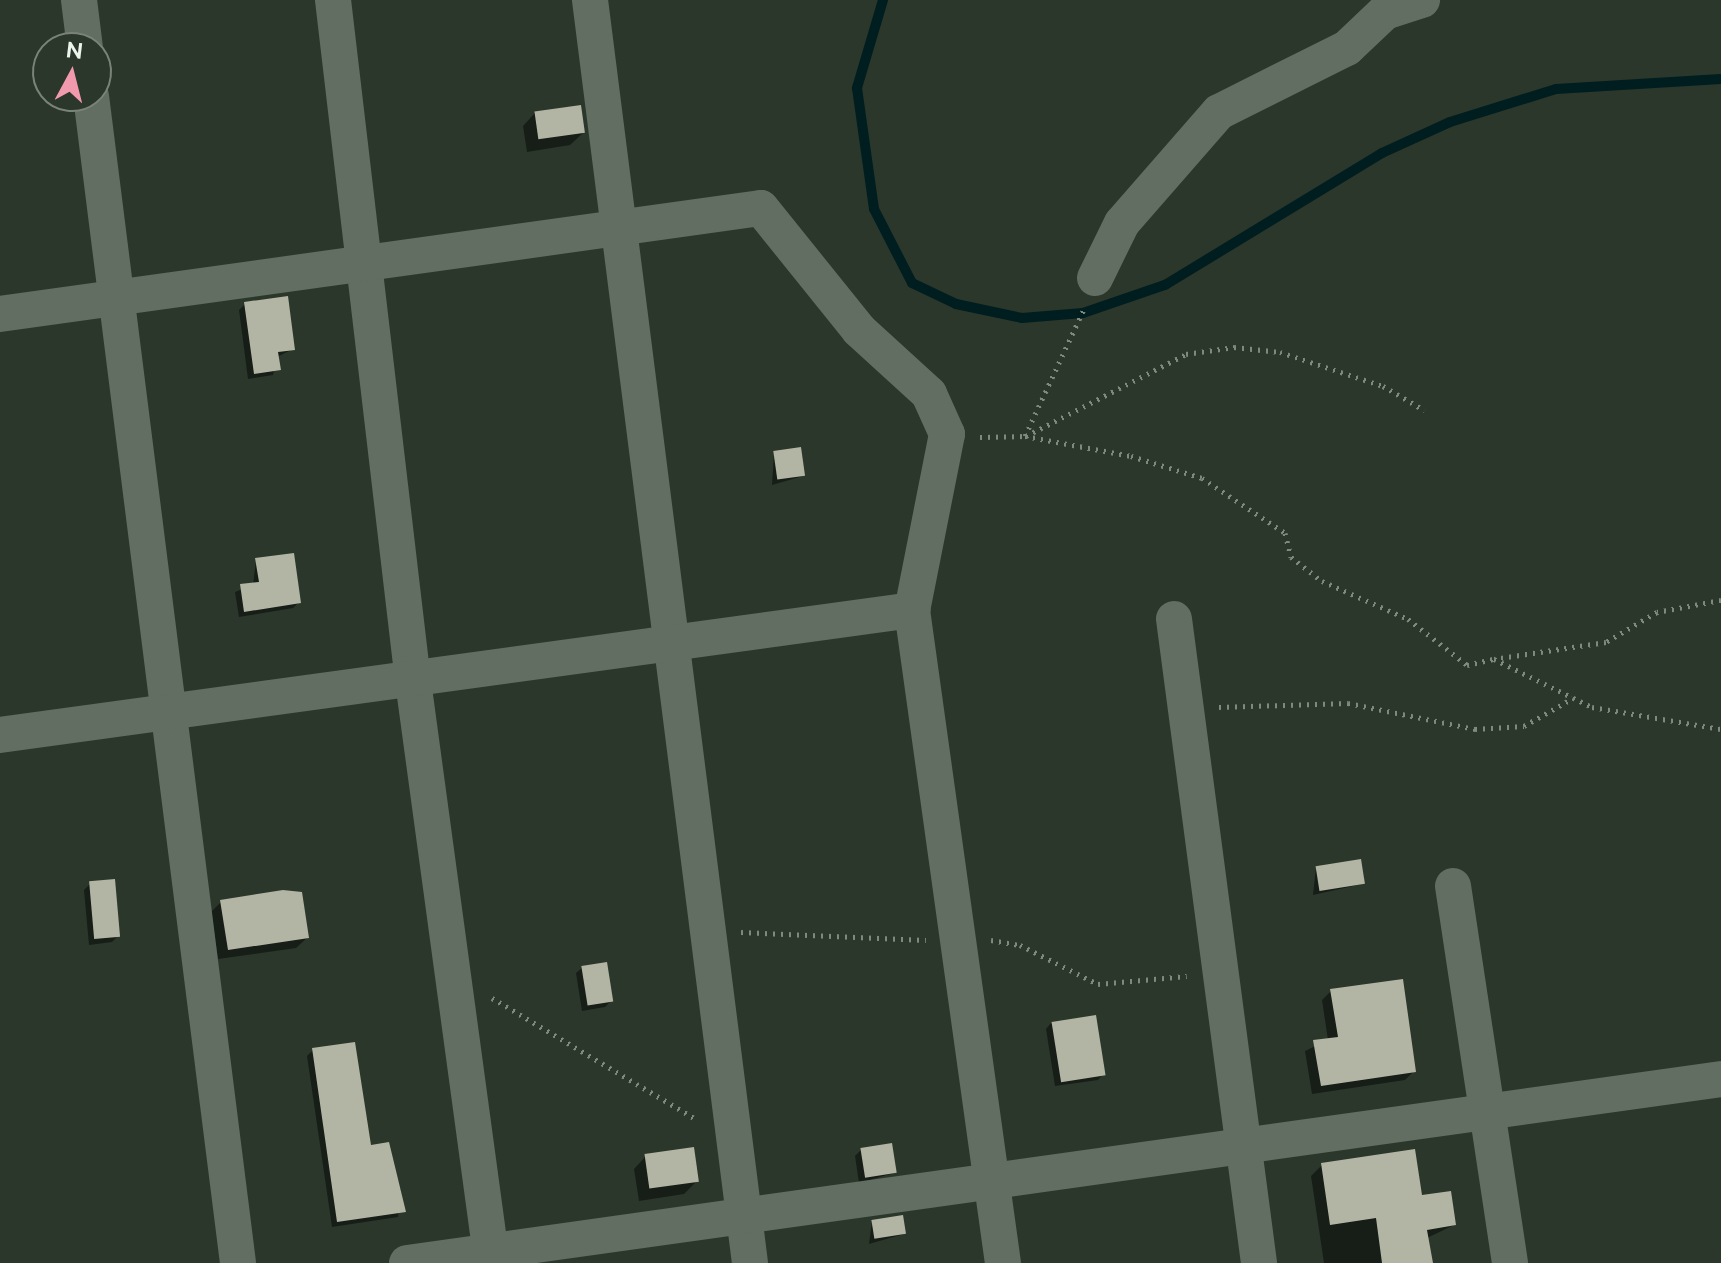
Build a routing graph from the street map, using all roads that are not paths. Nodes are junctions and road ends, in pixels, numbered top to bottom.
1 (79, 0) edge
2 (333, 0) edge
3 (590, 0) edge
4 (1422, 0) edge
5 (83, 32) edge
6 (93, 112) edge
7 (617, 229) junction
8 (363, 262) junction
9 (1095, 278) dead end
10 (116, 297) junction
11 (0, 314) edge
12 (912, 610) junction
13 (1174, 619) dead end
14 (668, 648) junction
15 (413, 681) junction
16 (168, 713) junction
17 (0, 735) edge
18 (1453, 886) dead end
19 (1721, 1079) edge
20 (1491, 1110) junction
21 (1243, 1145) junction
22 (992, 1180) junction
23 (743, 1215) junction
24 (491, 1257) edge
25 (238, 1263) edge
26 (407, 1263) edge
27 (750, 1263) edge
28 (1003, 1263) edge
29 (1259, 1263) edge
30 (1510, 1263) edge

1 - 5 street
2 - 8 street
3 - 7 street
4 - 9 street
6 - 10 street
7 - 8 street
7 - 12 street
7 - 14 street
8 - 10 street
8 - 15 street
10 - 11 street
10 - 16 street
12 - 14 street
12 - 22 street
13 - 21 street
14 - 15 street
14 - 23 street
15 - 16 street
15 - 24 street
16 - 17 street
16 - 25 street
18 - 20 street
19 - 20 street
20 - 21 street
20 - 30 street
21 - 22 street
21 - 29 street
22 - 23 street
22 - 28 street
23 - 24 street
23 - 27 street
24 - 26 street

